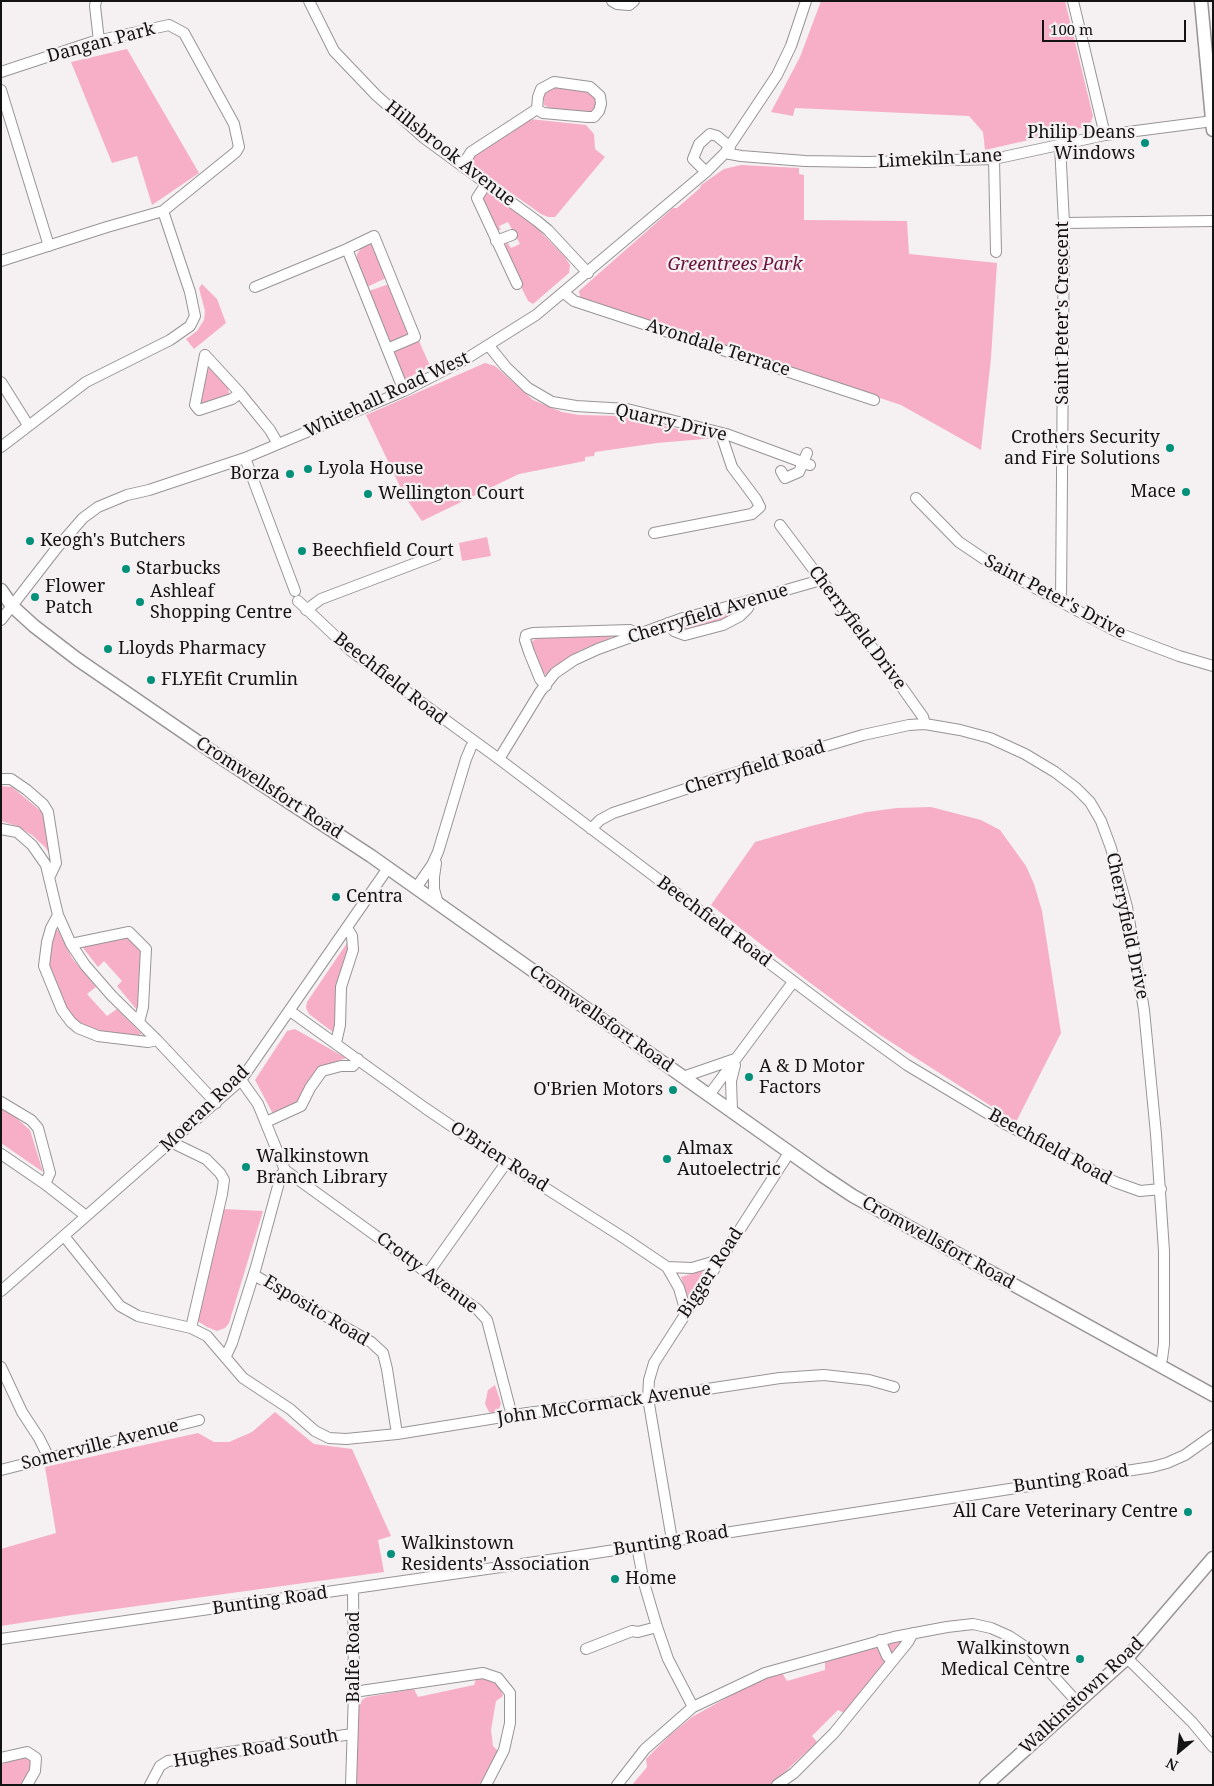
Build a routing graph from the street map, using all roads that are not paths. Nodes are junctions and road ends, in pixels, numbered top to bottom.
1 (96, 1) edge
2 (309, 1) edge
3 (612, 1) edge
4 (634, 1) edge
5 (806, 1) edge
6 (1073, 1) edge
7 (1201, 1) edge
8 (99, 40) junction
9 (1, 72) edge
10 (1, 90) edge
11 (537, 109) junction
12 (1212, 121) edge
13 (1213, 130) edge
14 (1105, 135) junction
15 (1060, 144) junction
16 (728, 150) junction
17 (994, 159) junction
18 (462, 166) junction
19 (706, 172) junction
20 (486, 184) junction
21 (163, 211) junction
22 (1213, 221) edge
23 (1064, 223) junction
24 (512, 235) dead end
25 (496, 241) junction
26 (49, 246) junction
27 (348, 249) junction
28 (996, 252) dead end
29 (1, 261) edge
30 (588, 272) junction
31 (517, 284) dead end
32 (255, 286) dead end
33 (564, 293) junction
34 (489, 346) junction
35 (387, 349) junction
36 (1, 382) edge
37 (404, 391) junction
38 (240, 393) junction
39 (874, 400) dead end
40 (28, 425) junction
41 (726, 434) junction
42 (278, 444) junction
43 (1, 447) edge
44 (245, 458) junction
45 (782, 471) dead end
46 (916, 498) dead end
47 (780, 525) dead end
48 (654, 532) dead end
49 (437, 555) dead end
50 (821, 580) junction
51 (1, 590) edge
52 (751, 600) junction
53 (1061, 602) junction
54 (12, 606) junction
55 (306, 610) junction
56 (1, 620) edge
57 (668, 623) junction
58 (638, 634) junction
59 (1213, 666) edge
60 (546, 686) junction
61 (925, 724) junction
62 (474, 743) junction
63 (499, 759) junction
64 (1, 779) edge
65 (1, 828) edge
66 (590, 829) junction
67 (438, 852) junction
68 (388, 868) junction
69 (49, 878) junction
70 (416, 888) junction
71 (438, 904) junction
72 (58, 915) junction
73 (346, 928) junction
74 (71, 944) junction
75 (793, 982) junction
76 (290, 1011) junction
77 (138, 1022) junction
78 (158, 1040) junction
79 (336, 1043) junction
80 (358, 1059) junction
81 (736, 1059) junction
82 (683, 1077) junction
83 (241, 1080) junction
84 (709, 1095) junction
85 (1, 1102) edge
86 (216, 1103) junction
87 (732, 1111) junction
88 (266, 1122) junction
89 (172, 1142) junction
90 (789, 1153) junction
91 (1, 1154) edge
92 (506, 1163) junction
93 (285, 1170) junction
94 (45, 1184) junction
95 (1160, 1189) junction
96 (86, 1216) junction
97 (64, 1236) junction
98 (719, 1260) junction
99 (667, 1268) junction
100 (428, 1272) junction
101 (254, 1275) junction
102 (1, 1291) edge
103 (686, 1312) junction
104 (192, 1328) junction
105 (226, 1356) junction
106 (1158, 1365) junction
107 (1, 1367) edge
108 (894, 1387) dead end
109 (1213, 1395) edge
110 (648, 1398) junction
111 (512, 1416) junction
112 (199, 1420) dead end
113 (397, 1434) junction
114 (1213, 1435) edge
115 (49, 1458) junction
116 (1, 1470) edge
117 (672, 1540) junction
118 (637, 1546) junction
119 (1213, 1558) edge
120 (353, 1589) junction
121 (657, 1627) junction
122 (913, 1633) junction
123 (1, 1639) edge
124 (880, 1640) junction
125 (586, 1649) dead end
126 (1127, 1658) junction
127 (892, 1661) junction
128 (354, 1692) junction
129 (1078, 1703) junction
130 (693, 1707) junction
131 (352, 1734) junction
132 (1213, 1748) edge
133 (1, 1758) edge
134 (27, 1785) edge
135 (150, 1785) edge
136 (351, 1785) edge
137 (486, 1785) edge
138 (617, 1785) edge
139 (777, 1785) edge
140 (986, 1785) edge

1 - 8 street
2 - 18 street, Hillsbrook Avenue
3 - 4 street
5 - 16 street, Whitehall Road West
6 - 14 street
7 - 12 main road
8 - 9 street, Dangan Park
8 - 21 street, Dangan Park
10 - 26 street
11 - 11 street
11 - 18 street
12 - 13 main road
12 - 14 street, Limekiln Lane
14 - 15 street, Limekiln Lane
15 - 17 street, Limekiln Lane
15 - 23 street, Saint Peter's Crescent
16 - 17 street, Limekiln Lane
16 - 19 street, Whitehall Road West
16 - 19 street
17 - 28 street
18 - 20 street, Hillsbrook Avenue
19 - 30 street, Whitehall Road West
20 - 25 street
20 - 30 street, Hillsbrook Avenue
21 - 26 street, Dangan Park
21 - 40 street
22 - 23 street
23 - 53 street, Saint Peter's Crescent
24 - 25 street
25 - 31 street
26 - 29 street, Dangan Park
27 - 32 street
27 - 35 street
27 - 35 street
30 - 33 street, Whitehall Road West
33 - 34 street, Whitehall Road West
33 - 39 street, Avondale Terrace
34 - 37 street, Whitehall Road West
34 - 41 street, Quarry Drive
35 - 37 street
36 - 40 street
37 - 42 street, Whitehall Road West
38 - 38 street
38 - 42 street
40 - 43 street
41 - 45 street, Quarry Drive
41 - 48 street
42 - 44 street, Whitehall Road West
44 - 54 street, Whitehall Road West
44 - 55 street, Beechfield Road
46 - 53 street, Saint Peter's Drive
47 - 50 street, Cherryfield Drive
49 - 55 street
50 - 52 street, Cherryfield Avenue
50 - 61 street, Cherryfield Drive
51 - 54 main road, Cromwellsfort Road
52 - 57 street, Cherryfield Avenue
52 - 57 street
53 - 59 street, Saint Peter's Drive
54 - 56 street, Whitehall Road West
54 - 68 main road, Cromwellsfort Road
55 - 62 street, Beechfield Road
57 - 58 street, Cherryfield Avenue
58 - 60 street, Cherryfield Avenue
58 - 60 street
60 - 63 street, Cherryfield Avenue
61 - 66 street, Cherryfield Road
61 - 95 street, Cherryfield Drive
62 - 63 street, Beechfield Road
62 - 67 street
63 - 66 street, Beechfield Road
64 - 69 street
65 - 69 street
66 - 75 street, Beechfield Road
67 - 70 street
67 - 71 street
68 - 70 main road, Cromwellsfort Road
68 - 73 street, Moeran Road
69 - 72 street
70 - 71 main road, Cromwellsfort Road
71 - 82 main road, Cromwellsfort Road
72 - 74 street
72 - 78 street
73 - 76 street, Moeran Road
73 - 79 street
74 - 77 street
74 - 77 street
75 - 81 street
75 - 95 street, Beechfield Road
76 - 79 street, O'Brien Road
76 - 83 street, Moeran Road
77 - 78 street
78 - 86 street
79 - 80 street, O'Brien Road
80 - 88 street
80 - 92 street, O'Brien Road
81 - 82 street
81 - 84 street
81 - 87 street
82 - 84 main road, Cromwellsfort Road
83 - 86 street, Moeran Road
83 - 88 street
84 - 87 main road, Cromwellsfort Road
85 - 94 street
86 - 89 street, Moeran Road
87 - 90 main road, Cromwellsfort Road
88 - 93 street
89 - 96 street, Moeran Road
89 - 104 street
90 - 98 street, Bigger Road
90 - 106 main road, Cromwellsfort Road
91 - 94 street
92 - 99 street, O'Brien Road
92 - 100 street
93 - 100 street, Crotty Avenue
93 - 101 street
94 - 96 street
95 - 106 street, Cherryfield Drive
96 - 97 street, Moeran Road
97 - 102 street, Moeran Road
97 - 104 street
98 - 99 street
98 - 103 street, Bigger Road
99 - 103 street
100 - 111 street, Crotty Avenue
101 - 105 street
101 - 113 street, Esposito Road
103 - 110 street, Bigger Road
104 - 105 street
105 - 113 street, John McCormack Avenue
106 - 109 main road, Cromwellsfort Road
107 - 115 street
108 - 110 street, John McCormack Avenue
110 - 111 street, John McCormack Avenue
110 - 117 street, Bigger Road
111 - 113 street, John McCormack Avenue
112 - 115 street, Somerville Avenue
114 - 117 street, Bunting Road
115 - 116 street, Somerville Avenue
117 - 118 street, Bunting Road
118 - 120 street, Bunting Road
118 - 121 street
119 - 126 main road, Walkinstown Road
120 - 123 street, Bunting Road
120 - 128 street, Balfe Road
121 - 125 street
121 - 130 street
122 - 124 street
122 - 127 street
122 - 129 street
124 - 127 street
124 - 130 street
126 - 129 main road, Walkinstown Road
126 - 132 street
127 - 139 street
128 - 131 street, Balfe Road
128 - 137 street
129 - 140 main road, Walkinstown Road
130 - 138 street
131 - 135 street, Hughes Road South
131 - 136 street, Balfe Road
133 - 134 street

